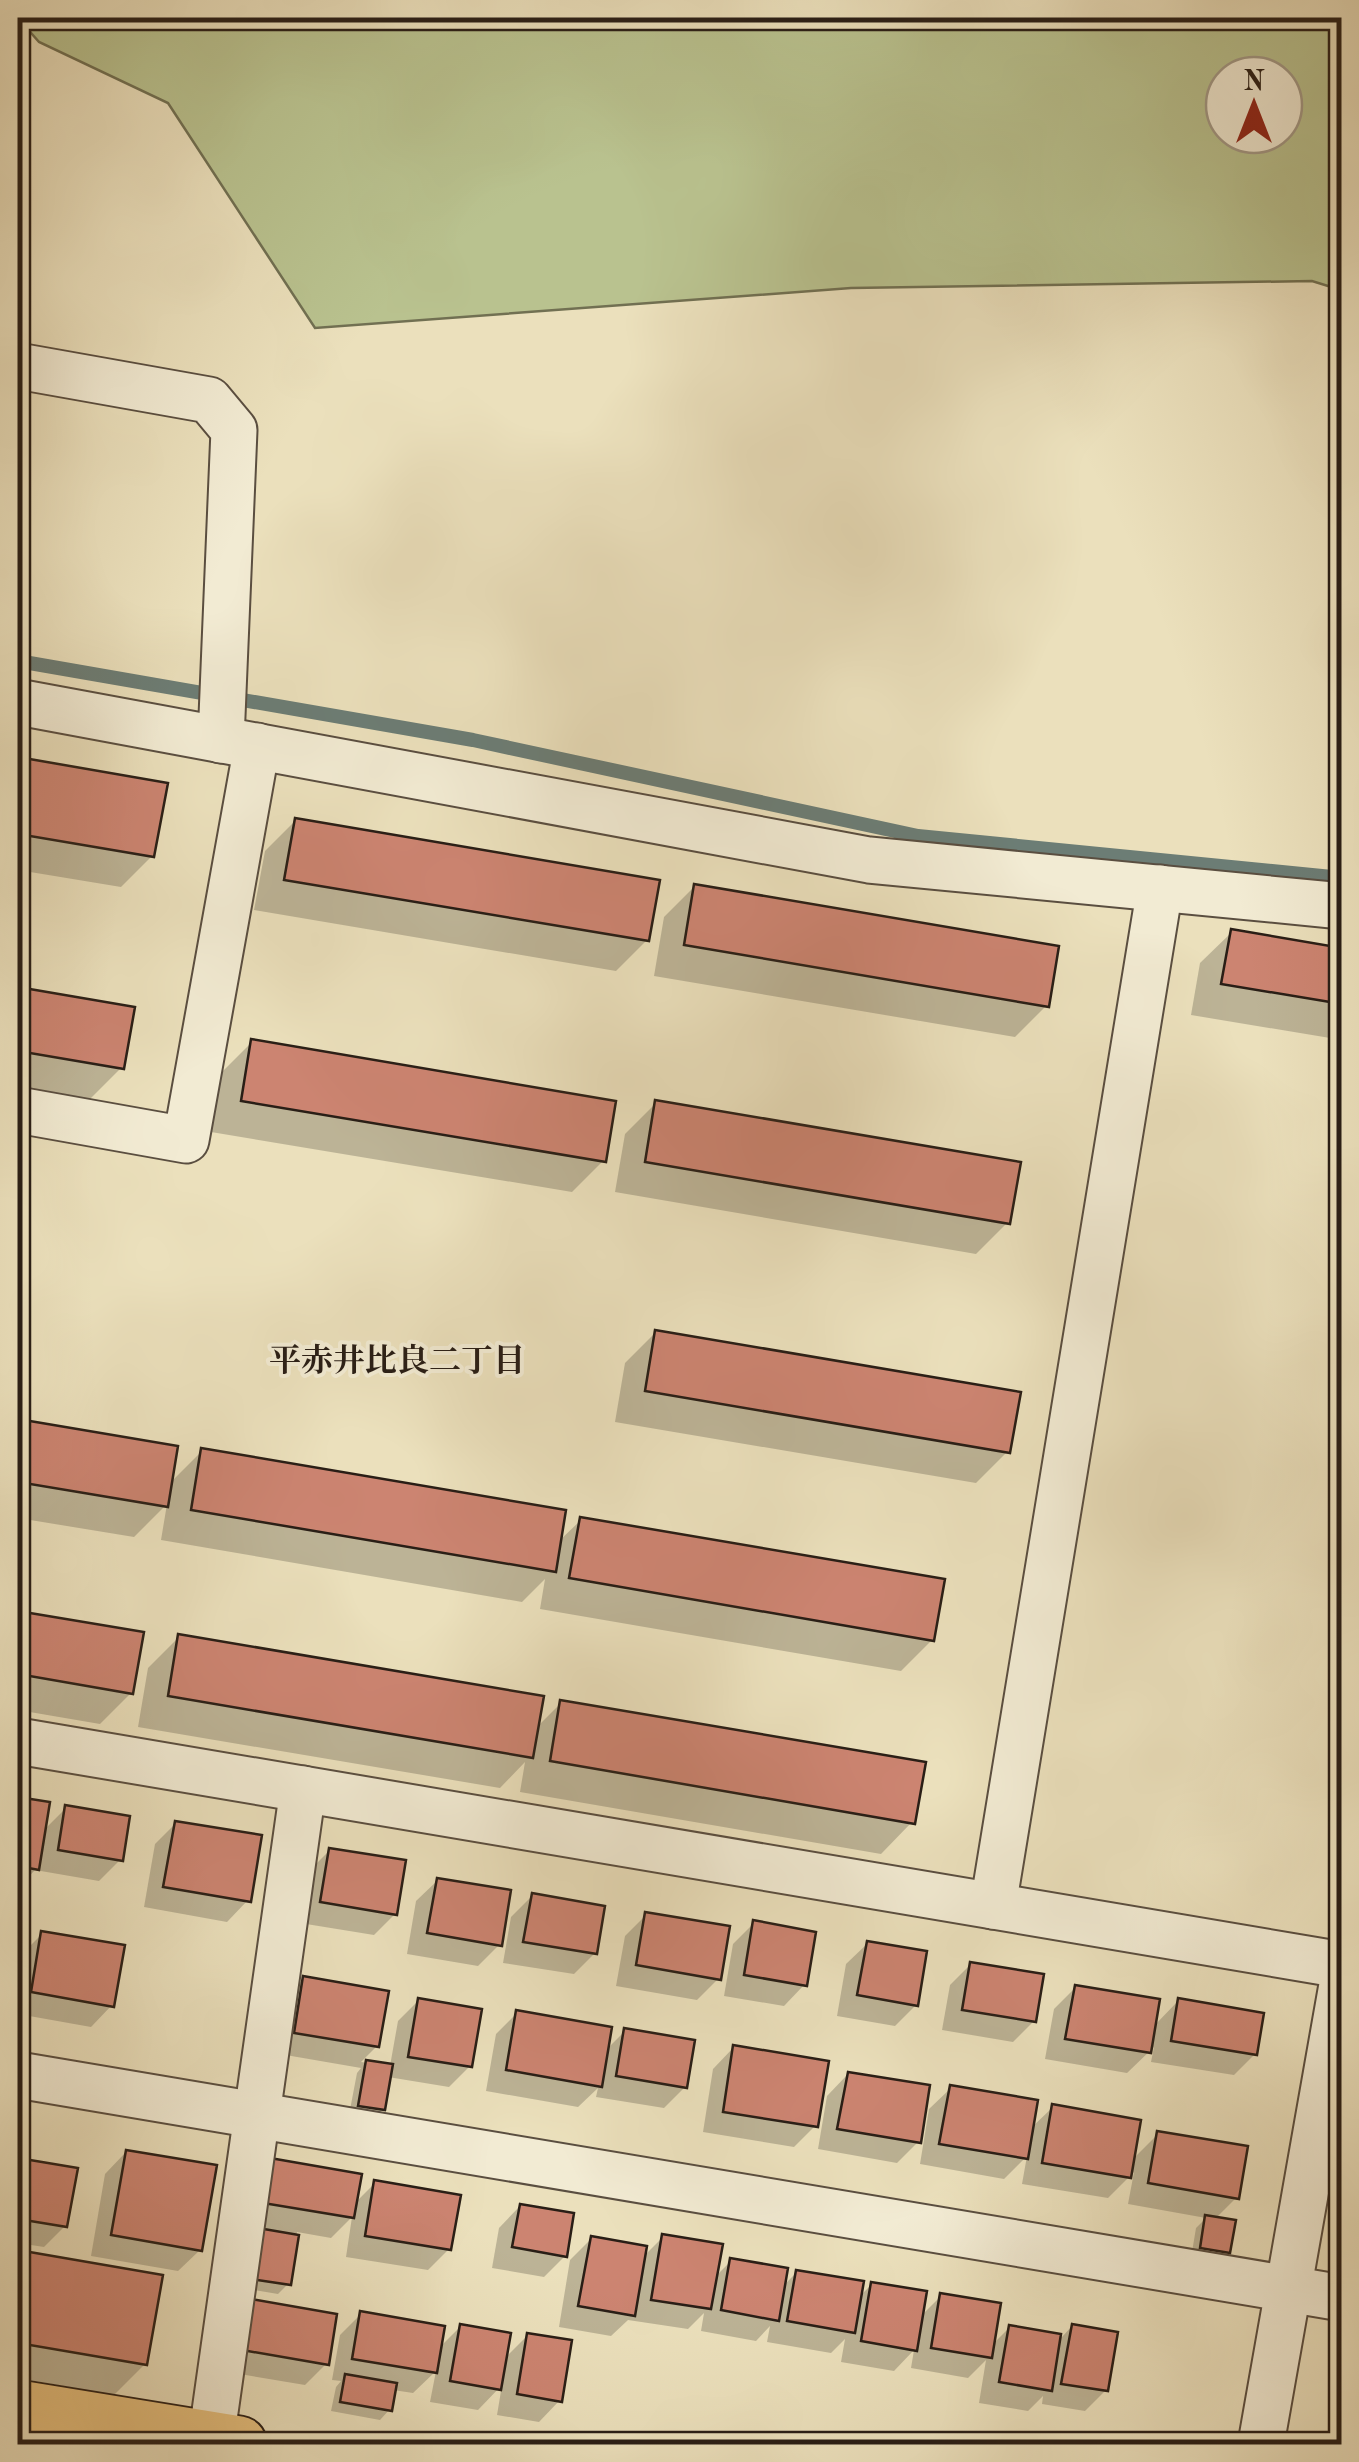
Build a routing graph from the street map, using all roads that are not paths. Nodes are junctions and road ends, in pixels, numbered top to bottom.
1 (18, 366) edge
2 (18, 702) edge
3 (231, 719) junction
4 (1160, 888) junction
5 (1342, 906) edge
6 (18, 1110) edge
7 (18, 1741) edge
8 (304, 1789) junction
9 (993, 1906) junction
10 (1342, 1966) edge
11 (1342, 1985) edge
12 (18, 2074) edge
13 (257, 2114) junction
14 (1288, 2289) junction
15 (1342, 2298) edge
16 (18, 2408) edge
17 (230, 2443) edge
18 (1261, 2444) edge

1 - 3 street
2 - 3 street
3 - 4 street
3 - 6 street
4 - 5 street
4 - 9 street
7 - 8 street
8 - 9 street
8 - 13 street
9 - 10 street
11 - 14 street
12 - 13 street
13 - 14 street
13 - 17 street
14 - 15 street
14 - 18 street
16 - 17 main road

